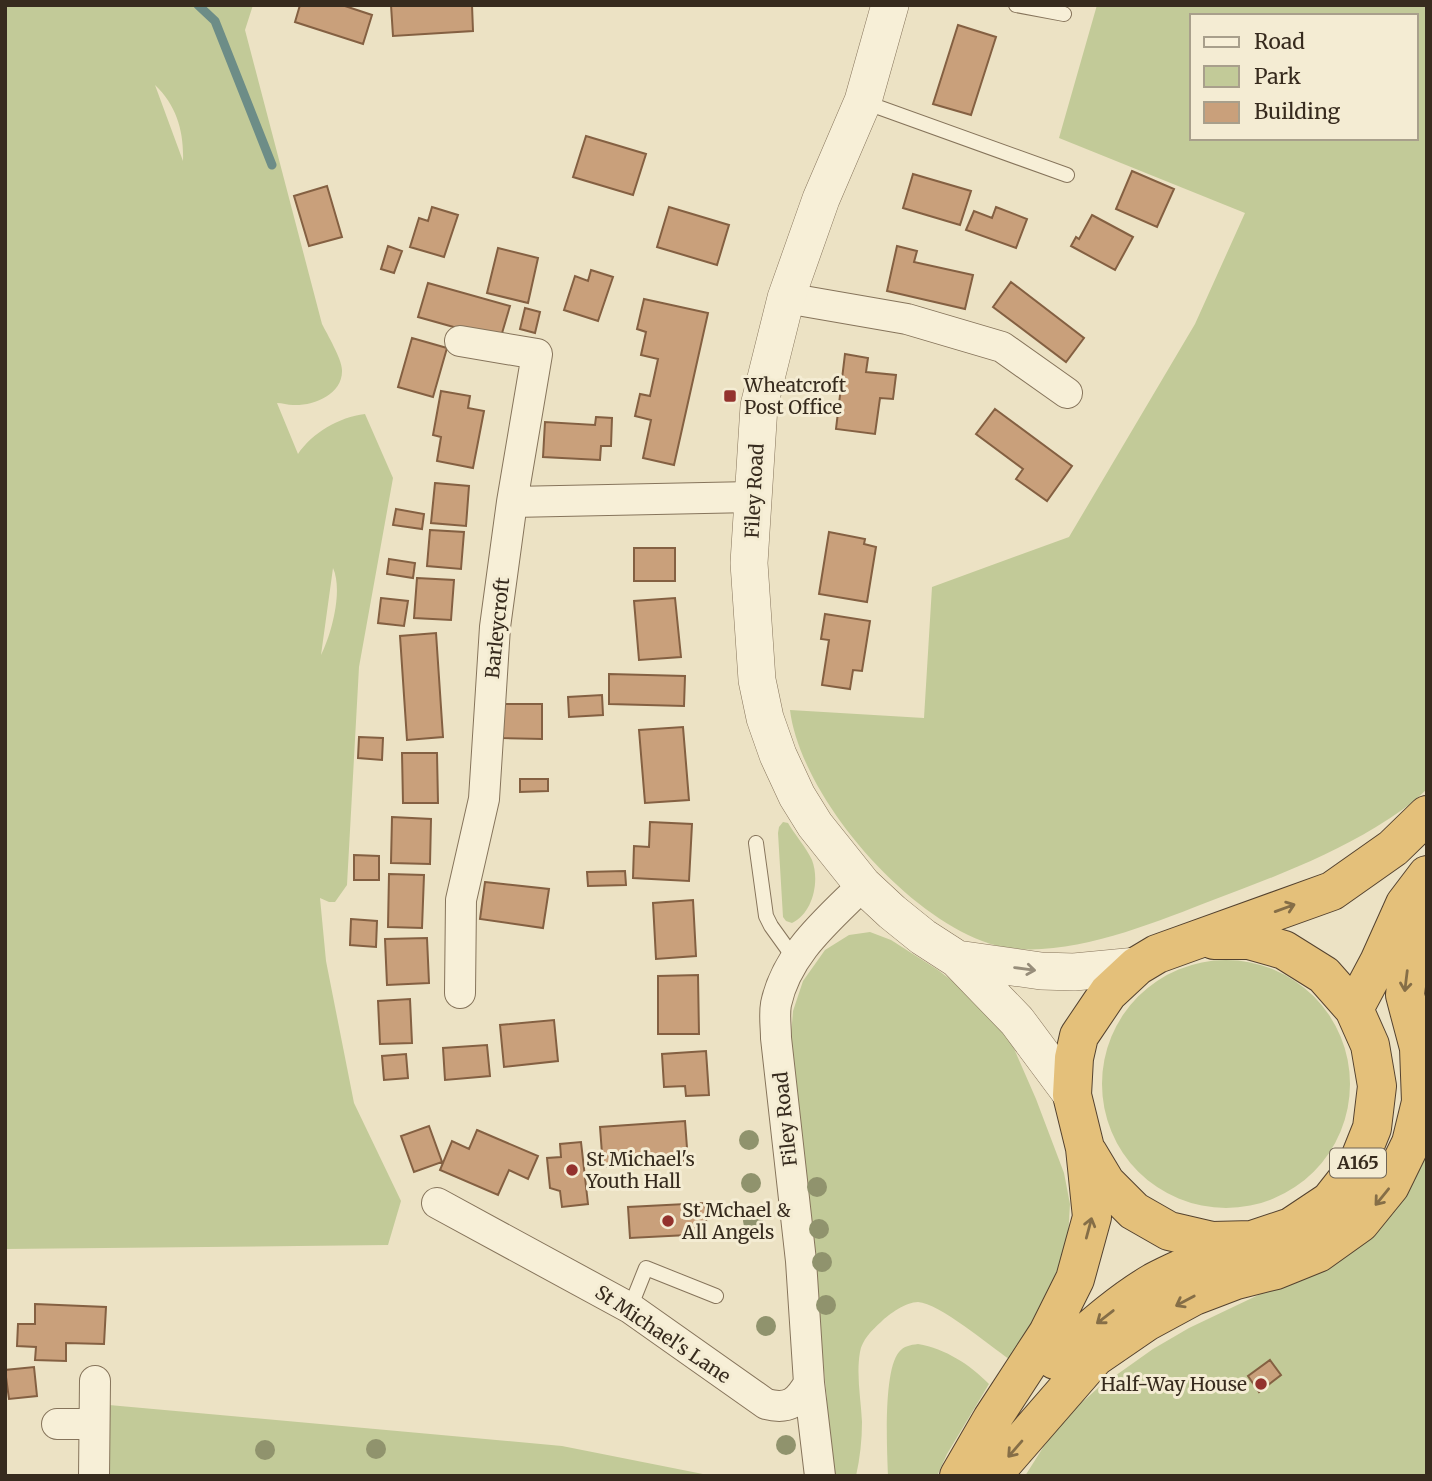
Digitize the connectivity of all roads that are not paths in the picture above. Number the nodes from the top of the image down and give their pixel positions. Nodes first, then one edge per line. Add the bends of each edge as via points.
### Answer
1 (890, 5) edge
2 (1016, 5) edge
3 (1064, 15) dead end
4 (863, 101) junction
5 (1066, 175) dead end
6 (786, 298) junction
7 (460, 341) dead end
8 (1067, 393) dead end
9 (752, 497) junction
10 (512, 502) junction
11 (1427, 816) edge
12 (756, 842) dead end
13 (1427, 875) edge
14 (863, 885) junction
15 (1427, 916) edge
16 (1198, 941) junction
17 (794, 958) junction
18 (957, 959) junction
19 (1137, 966) junction
20 (460, 993) dead end
21 (1354, 1009) junction
22 (1072, 1095) junction
23 (1085, 1148) junction
24 (437, 1203) dead end
25 (1252, 1240) junction
26 (716, 1296) dead end
27 (630, 1308) junction
28 (95, 1381) dead end
29 (809, 1383) junction
30 (992, 1419) junction
31 (57, 1423) dead end
32 (94, 1424) junction
33 (94, 1476) edge
34 (820, 1476) edge
35 (959, 1476) edge
36 (995, 1476) edge

1 - 4 street, Filey Road
2 - 3 lane
4 - 5 lane
4 - 6 street, Filey Road
6 - 8 street via 907,319 1002,347
6 - 9 street, Filey Road via 759,406
7 - 10 street, Barleycroft via 537,354
9 - 10 street
9 - 14 street, Filey Road via 749,564 757,680 765,718 797,796
10 - 20 street, Barleycroft via 495,627 484,799 461,900
16 -> 11 highway, Filey Road / A165 via 1332,891 1393,848
12 - 17 lane via 766,916
13 - 21 highway via 1405,904
14 - 17 street, Filey Road
14 - 18 street, Filey Road via 913,929
15 -> 36 highway via 1410,950 1405,995 1419,1048 1421,1102 1411,1143 1390,1186 1360,1223 1318,1253 1194,1296 1095,1357
16 - 19 highway, Filey Road / A165 via 1157,954
16 - 21 highway, Filey Road / A165 via 1249,940 1284,950 1324,975
17 - 29 street, Filey Road via 776,1006 776,1038 801,1261
18 -> 19 street, Filey Road via 1041,971
18 - 22 street, Filey Road via 1017,1020
19 - 22 highway, Filey Road / A165 via 1108,993 1079,1036
21 - 25 highway, Filey Road / A165 via 1370,1045 1377,1086 1373,1128 1356,1168 1330,1201 1291,1227
22 - 23 highway, Filey Road / A165
23 - 25 highway, Filey Road / A165 via 1106,1183 1134,1211 1169,1231 1212,1241
30 -> 23 highway, Filey Road / A165 via 1048,1333 1075,1279 1092,1217
24 - 27 street, St Michael's Lane
25 -> 30 highway, Filey Road / A165 via 1190,1264 1105,1315
26 - 27 lane via 646,1268
27 - 29 street, St Michael's Lane via 766,1404 792,1404
28 - 32 street
29 - 34 street, Filey Road
30 - 35 highway, Filey Road / A165
31 - 32 street
32 - 33 street

